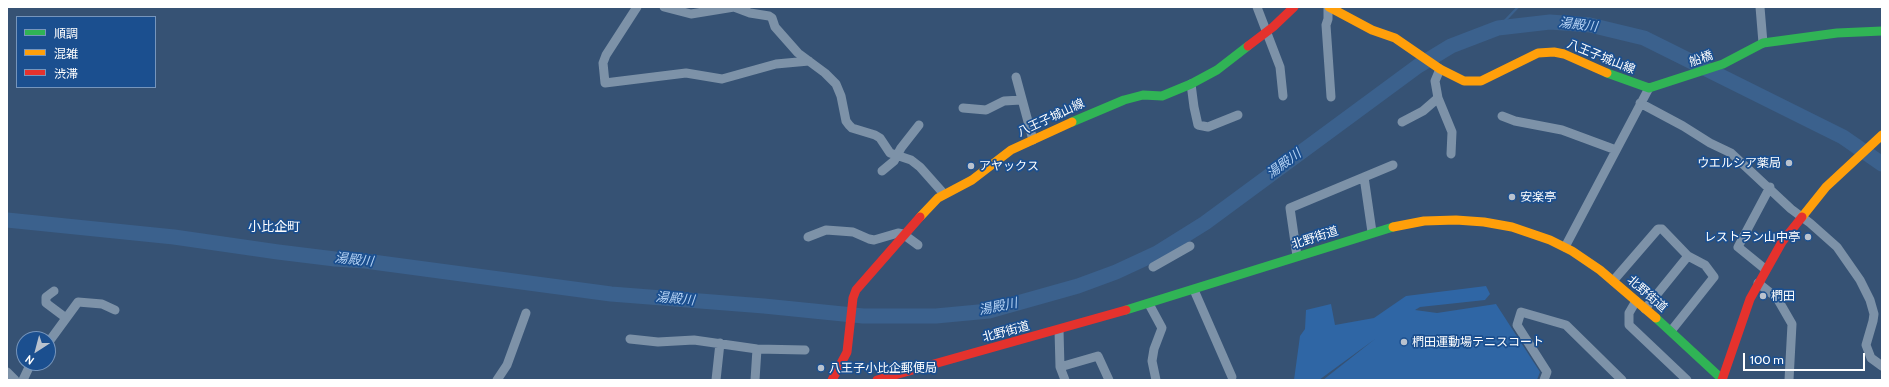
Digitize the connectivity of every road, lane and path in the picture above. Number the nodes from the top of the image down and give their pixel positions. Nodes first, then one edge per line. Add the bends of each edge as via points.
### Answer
1 (637, 7) edge
2 (664, 7) edge
3 (1257, 7) edge
4 (1294, 7) edge
5 (1328, 7) edge
6 (1760, 7) edge
7 (1882, 31) edge
8 (1266, 32) junction
9 (1763, 43) junction
10 (809, 61) junction
11 (1440, 68) junction
12 (1016, 77) dead end
13 (1191, 84) junction
14 (1648, 88) junction
15 (1283, 96) dead end
16 (1331, 97) dead end
17 (1438, 98) junction
18 (1021, 100) junction
19 (1640, 102) junction
20 (963, 108) dead end
21 (1238, 115) dead end
22 (1502, 116) dead end
23 (1402, 122) dead end
24 (919, 125) dead end
25 (1882, 135) edge
26 (1882, 139) edge
27 (1033, 140) junction
28 (1870, 146) junction
29 (1616, 150) junction
30 (1451, 154) dead end
31 (897, 155) junction
32 (1393, 165) dead end
33 (882, 172) dead end
34 (1364, 177) junction
35 (1770, 187) junction
36 (944, 194) junction
37 (1801, 216) junction
38 (1372, 232) junction
39 (903, 234) junction
40 (808, 237) dead end
41 (918, 245) dead end
42 (1190, 246) dead end
43 (1565, 247) junction
44 (1297, 256) junction
45 (1688, 256) junction
46 (1154, 267) dead end
47 (1765, 269) junction
48 (1614, 281) junction
49 (1758, 283) junction
50 (1194, 290) junction
51 (54, 291) dead end
52 (1636, 301) junction
53 (1149, 304) junction
54 (1645, 309) junction
55 (115, 310) dead end
56 (526, 313) dead end
57 (66, 318) junction
58 (1059, 330) junction
59 (1671, 331) junction
60 (56, 332) edge
61 (630, 339) dead end
62 (720, 343) junction
63 (757, 349) junction
64 (804, 350) dead end
65 (1882, 366) edge
66 (1060, 367) junction
67 (28, 371) edge
68 (7, 372) edge
69 (1232, 377) dead end
70 (15, 380) edge
71 (23, 380) edge
72 (497, 380) edge
73 (716, 380) edge
74 (755, 380) edge
75 (832, 380) edge
76 (877, 380) edge
77 (1065, 380) edge
78 (1110, 380) edge
79 (1156, 380) edge
80 (1544, 380) edge
81 (1622, 380) edge
82 (1687, 380) edge
83 (1722, 380) edge
84 (1789, 380) edge

1 - 10 street via 606,54 603,63 605,83 686,73 722,79 776,64
2 - 10 street via 691,14 734,7 769,16 781,34
3 - 8 street
4 - 8 main road, 八王子城山線
5 - 11 main road, 八王子城山線 via 1372,30 1395,38
5 - 16 street via 1326,25
6 - 9 street
7 - 9 main road via 1837,33
8 - 13 main road, 八王子城山線 via 1217,70
8 - 15 street via 1280,67
9 - 14 main road, 船橋 via 1723,64
10 - 31 street via 836,84 849,125 880,138 890,153
11 - 14 main road, 八王子城山線 via 1464,81 1476,82 1527,57 1543,52 1554,52
11 - 17 street via 1436,81
12 - 18 street
13 - 21 street via 1198,125 1208,127
13 - 27 main road, 八王子城山線 via 1162,96 1143,95 1124,100
14 - 19 street
17 - 23 street via 1423,111
17 - 30 street via 1452,132
18 - 20 street via 1004,101 986,110
18 - 27 street
19 - 29 street
19 - 35 street via 1710,143 1727,150
22 - 29 street via 1562,130
24 - 31 street
25 - 28 main road
26 - 28 main road
27 - 36 main road, 八王子城山線 via 1011,150 972,180
28 - 37 main road via 1826,187
29 - 43 street
31 - 33 street
31 - 36 street via 911,160 920,167
32 - 34 street
34 - 38 street
34 - 44 street via 1290,208
35 - 37 street
35 - 47 street via 1738,247
36 - 39 main road, 八王子城山線
37 - 47 main road
37 - 65 street via 1837,247 1863,286 1874,314 1866,345 1872,358
38 - 43 main road, 北野街道 via 1411,223 1466,220 1523,230
38 - 44 main road, 北野街道
39 - 40 street via 894,233 869,240 853,232 826,230
39 - 41 street
39 - 75 main road, 八王子城山線 via 856,290 852,301 847,352
42 - 46 street
43 - 48 main road, 北野街道
44 - 50 main road, 北野街道
45 - 48 street via 1662,229 1658,229
45 - 54 street
45 - 59 street via 1705,265 1714,277
47 - 49 main road
48 - 52 main road, 北野街道
49 - 83 main road via 1737,332
49 - 84 street via 1777,298 1792,324
50 - 53 main road, 北野街道
50 - 69 street
51 - 57 street via 46,297 46,303
52 - 54 main road, 北野街道
52 - 82 street via 1629,313 1629,325
53 - 58 main road, 北野街道
53 - 79 street via 1162,328 1152,361
54 - 59 main road, 北野街道
55 - 57 street via 102,304 78,302
56 - 72 street via 507,366
57 - 60 street
58 - 66 street
58 - 76 main road, 北野街道
59 - 83 main road, 北野街道
61 - 62 street
62 - 63 street
62 - 73 street
63 - 64 street
63 - 74 street
66 - 77 street
66 - 78 street via 1098,356
67 - 71 street
68 - 70 street
80 - 81 street via 1547,372 1517,325 1521,312 1566,325

